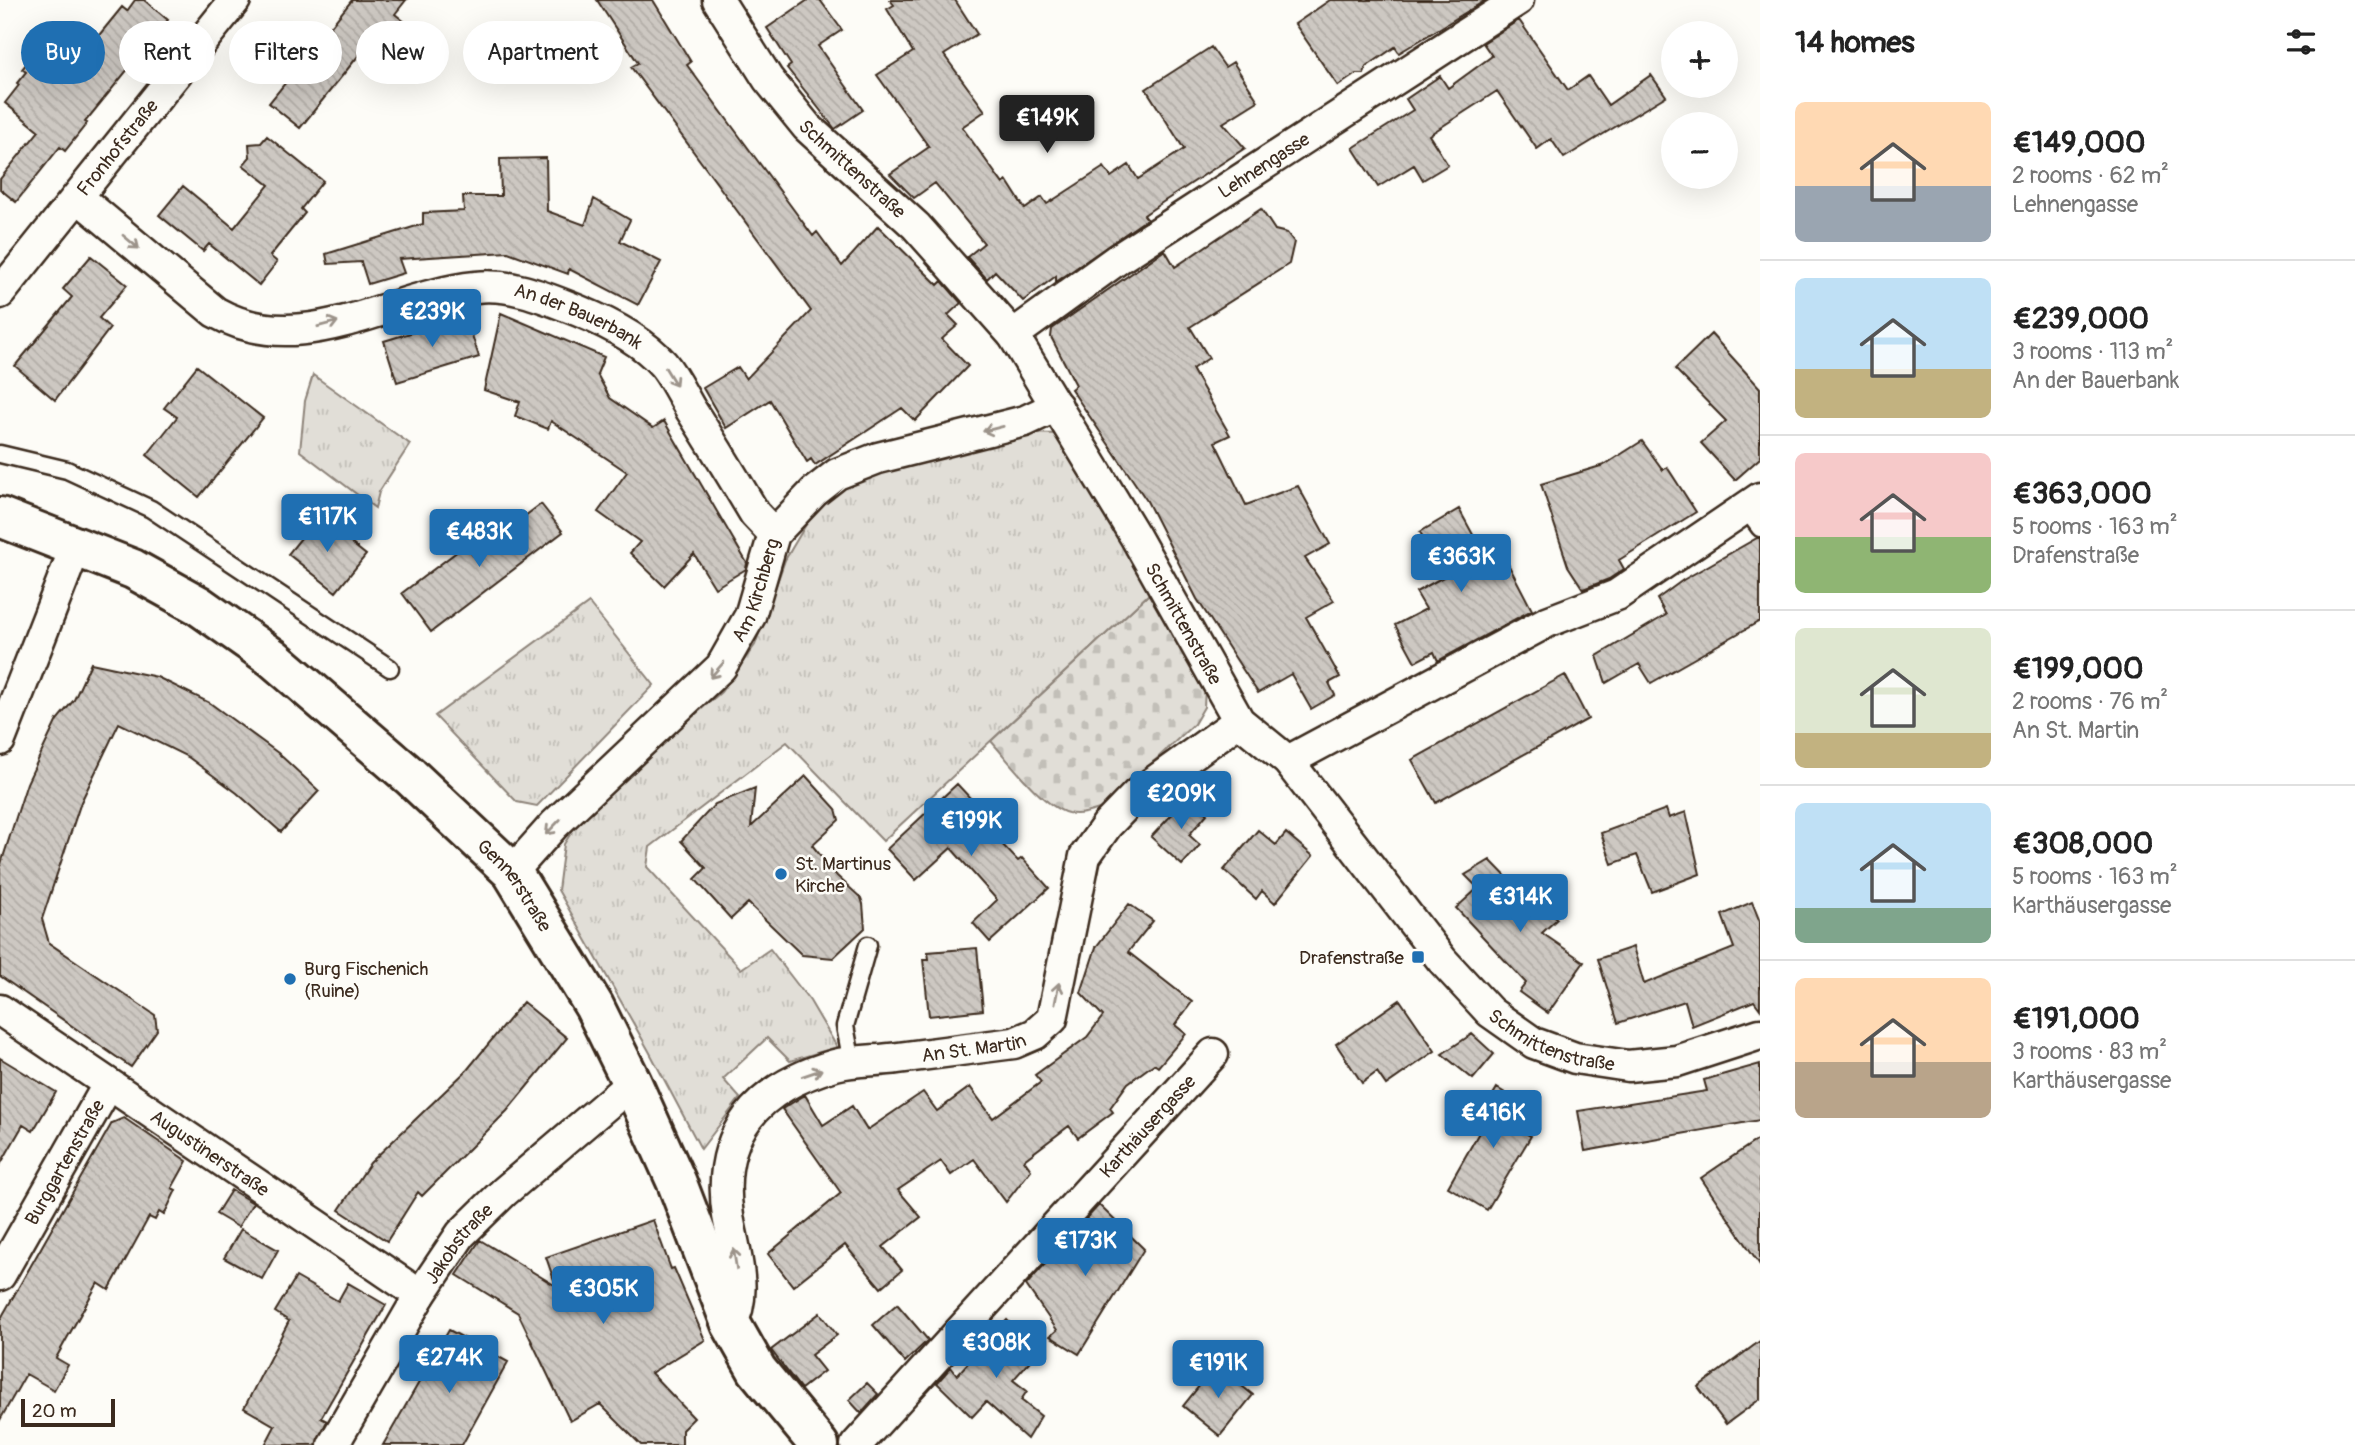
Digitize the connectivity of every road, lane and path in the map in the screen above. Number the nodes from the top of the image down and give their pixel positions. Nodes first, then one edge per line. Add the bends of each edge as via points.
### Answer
1 (235, 0) edge
2 (718, 0) edge
3 (1518, 0) edge
4 (79, 198) junction
5 (0, 293) edge
6 (1013, 335) junction
7 (1057, 406) junction
8 (0, 454) edge
9 (1755, 512) edge
10 (0, 517) edge
11 (774, 534) junction
12 (76, 546) junction
13 (390, 668) dead end
14 (1238, 721) junction
15 (0, 740) edge
16 (1288, 761) junction
17 (512, 872) junction
18 (868, 945) dead end
19 (0, 1010) edge
20 (1760, 1034) edge
21 (1213, 1054) dead end
22 (852, 1063) junction
23 (632, 1083) junction
24 (108, 1085) junction
25 (0, 1275) edge
26 (420, 1295) junction
27 (730, 1324) junction
28 (333, 1445) edge
29 (819, 1445) edge
30 (856, 1445) edge

1 - 4 street, Fronhofstraße
2 - 6 street, Schmittenstraße via 768,79 807,127 916,226
3 - 6 street, Lehnengasse via 1118,259
4 - 5 street, Fronhofstraße
4 -> 11 street, An der Bauerbank via 215,312 254,329 313,328 477,286 509,287 591,316 639,342 663,365 755,513
6 - 7 street, Schmittenstraße
7 -> 11 street, Am Kirchberg via 1025,421 878,458 837,474
7 - 14 street, Schmittenstraße
8 - 13 lane via 67,470 152,509
9 - 16 street via 1617,596 1547,622
10 - 12 street, Gennerstraße
11 -> 17 street, Am Kirchberg via 750,617 721,667 554,825
12 - 15 street
12 - 17 street, Gennerstraße via 133,569 198,605 272,657
14 - 16 street, Schmittenstraße
22 -> 14 street, An St. Martin via 1014,1043 1035,1034 1052,1019 1085,856 1138,794
16 - 20 street, Schmittenstraße via 1442,960 1490,1012 1534,1043 1575,1058 1628,1066 1677,1061
17 - 23 street, Gennerstraße via 594,1006
18 - 22 lane via 845,1026
19 - 24 street, Augustinerstraße
21 - 30 street, Karthäusergasse
27 -> 22 street, An St. Martin via 739,1310 739,1283 727,1209 728,1150 744,1118 786,1082
23 - 26 street, Jakobstraße via 461,1234
23 - 27 street, Gennerstraße via 677,1183
24 - 25 street, Burggartenstraße
24 - 26 street, Augustinerstraße
26 - 28 street, Jakobstraße
27 - 29 street, Gennerstraße via 757,1370

